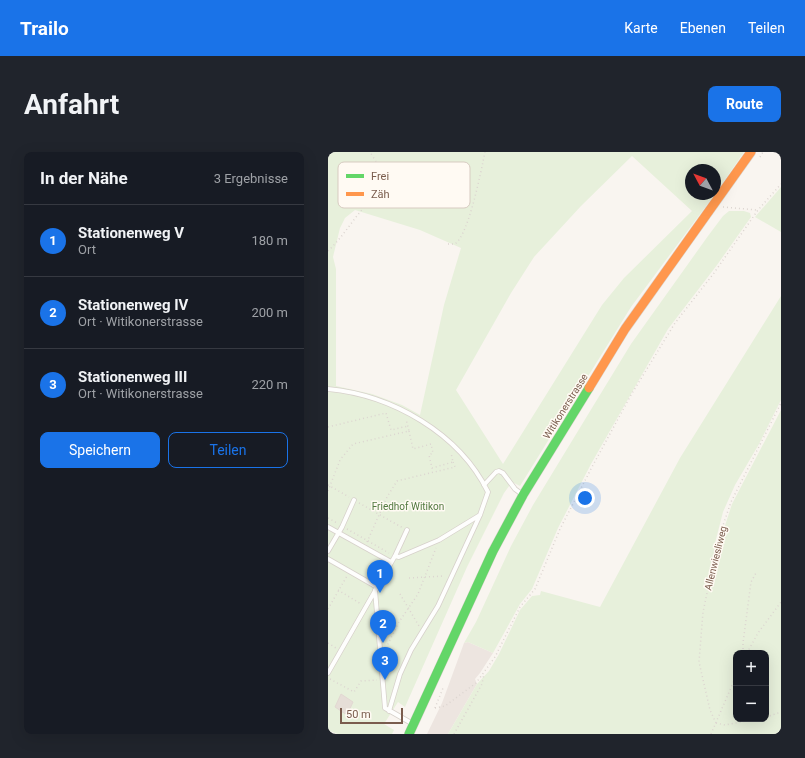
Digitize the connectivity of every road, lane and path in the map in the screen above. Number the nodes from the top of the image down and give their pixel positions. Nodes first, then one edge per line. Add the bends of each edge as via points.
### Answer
1 (370, 152) edge
2 (485, 152) edge
3 (751, 152) edge
4 (763, 152) edge
5 (759, 158) dead end
6 (376, 162) edge
7 (781, 184) edge
8 (728, 201) dead end
9 (715, 202) junction
10 (723, 207) junction
11 (364, 208) edge
12 (758, 210) junction
13 (448, 244) dead end
14 (328, 251) edge
15 (328, 389) edge
16 (781, 403) edge
17 (404, 411) junction
18 (408, 426) junction
19 (328, 427) edge
20 (409, 431) junction
21 (449, 442) junction
22 (453, 462) junction
23 (329, 485) edge
24 (484, 485) junction
25 (328, 491) edge
26 (523, 495) junction
27 (354, 500) junction
28 (380, 514) junction
29 (480, 515) junction
30 (328, 518) edge
31 (328, 526) edge
32 (342, 527) junction
33 (407, 530) joint
34 (339, 533) junction
35 (368, 540) junction
36 (439, 540) junction
37 (364, 547) junction
38 (328, 551) edge
39 (395, 556) junction
40 (328, 559) edge
41 (391, 562) junction
42 (349, 571) junction
43 (756, 573) dead end
44 (452, 576) junction
45 (425, 577) junction
46 (409, 578) dead end
47 (376, 588) junction
48 (338, 590) junction
49 (400, 594) dead end
50 (781, 602) edge
51 (366, 607) junction
52 (409, 608) junction
53 (328, 609) edge
54 (422, 631) junction
55 (328, 643) edge
56 (341, 650) junction
57 (743, 650) edge
58 (749, 650) edge
59 (381, 658) junction
60 (328, 673) edge
61 (484, 674) junction
62 (328, 678) edge
63 (382, 680) junction
64 (445, 682) dead end
65 (733, 683) edge
66 (390, 711) junction
67 (781, 712) edge
68 (769, 716) edge
69 (742, 722) edge
70 (716, 723) junction
71 (414, 725) junction
72 (409, 734) edge
73 (454, 734) edge
74 (711, 734) edge

1 - 6 path
2 - 13 path via 474,199 460,238 455,244
3 - 9 main road, Witikonerstrasse
4 - 5 path
7 - 12 path
8 - 10 path
9 - 10 path
9 - 26 main road, Witikonerstrasse via 625,329
10 - 12 path
11 - 14 path
12 - 61 path via 675,323 631,395 560,529 535,589 520,608
15 - 17 lane via 361,395
16 - 70 path, Allenwiesliweg via 731,502 719,537 703,612 699,662 710,710
17 - 18 path
17 - 21 lane
18 - 19 path via 391,430 386,413
18 - 20 path
20 - 22 path via 413,449 431,444 433,454 429,454 432,468
20 - 23 path via 353,444 340,460
21 - 22 path
21 - 24 lane
22 - 28 path via 454,467 397,481
23 - 25 path
23 - 27 path
24 - 26 lane via 499,471
24 - 29 lane via 488,492
26 - 71 main road, Witikonerstrasse via 493,551
27 - 28 path
27 - 32 lane
28 - 33 path
28 - 35 path
29 - 36 lane
29 - 44 lane
30 - 32 path
31 - 34 lane
32 - 34 lane
32 - 35 path
33 - 39 lane
34 - 37 lane
34 - 38 lane
35 - 37 path
35 - 39 path
36 - 39 lane via 399,557
36 - 45 path
37 - 41 lane
39 - 41 lane
40 - 42 lane
41 - 47 lane
42 - 47 lane
42 - 48 path
43 - 57 path via 751,582
44 - 45 path
44 - 54 lane via 438,606
45 - 46 path
45 - 52 path
47 - 51 lane
47 - 59 lane
48 - 51 path
48 - 53 path
49 - 52 path
50 - 58 path
51 - 56 lane
52 - 54 path
52 - 59 path
54 - 66 lane via 400,674
55 - 56 path
56 - 60 lane
59 - 63 lane
61 - 64 path via 445,706 435,708
61 - 73 path via 482,684
62 - 63 path via 354,692 361,681
63 - 66 lane via 385,708
65 - 70 path
66 - 71 lane
67 - 68 path
69 - 70 path via 726,725
70 - 74 path
71 - 72 main road, Witikonerstrasse

